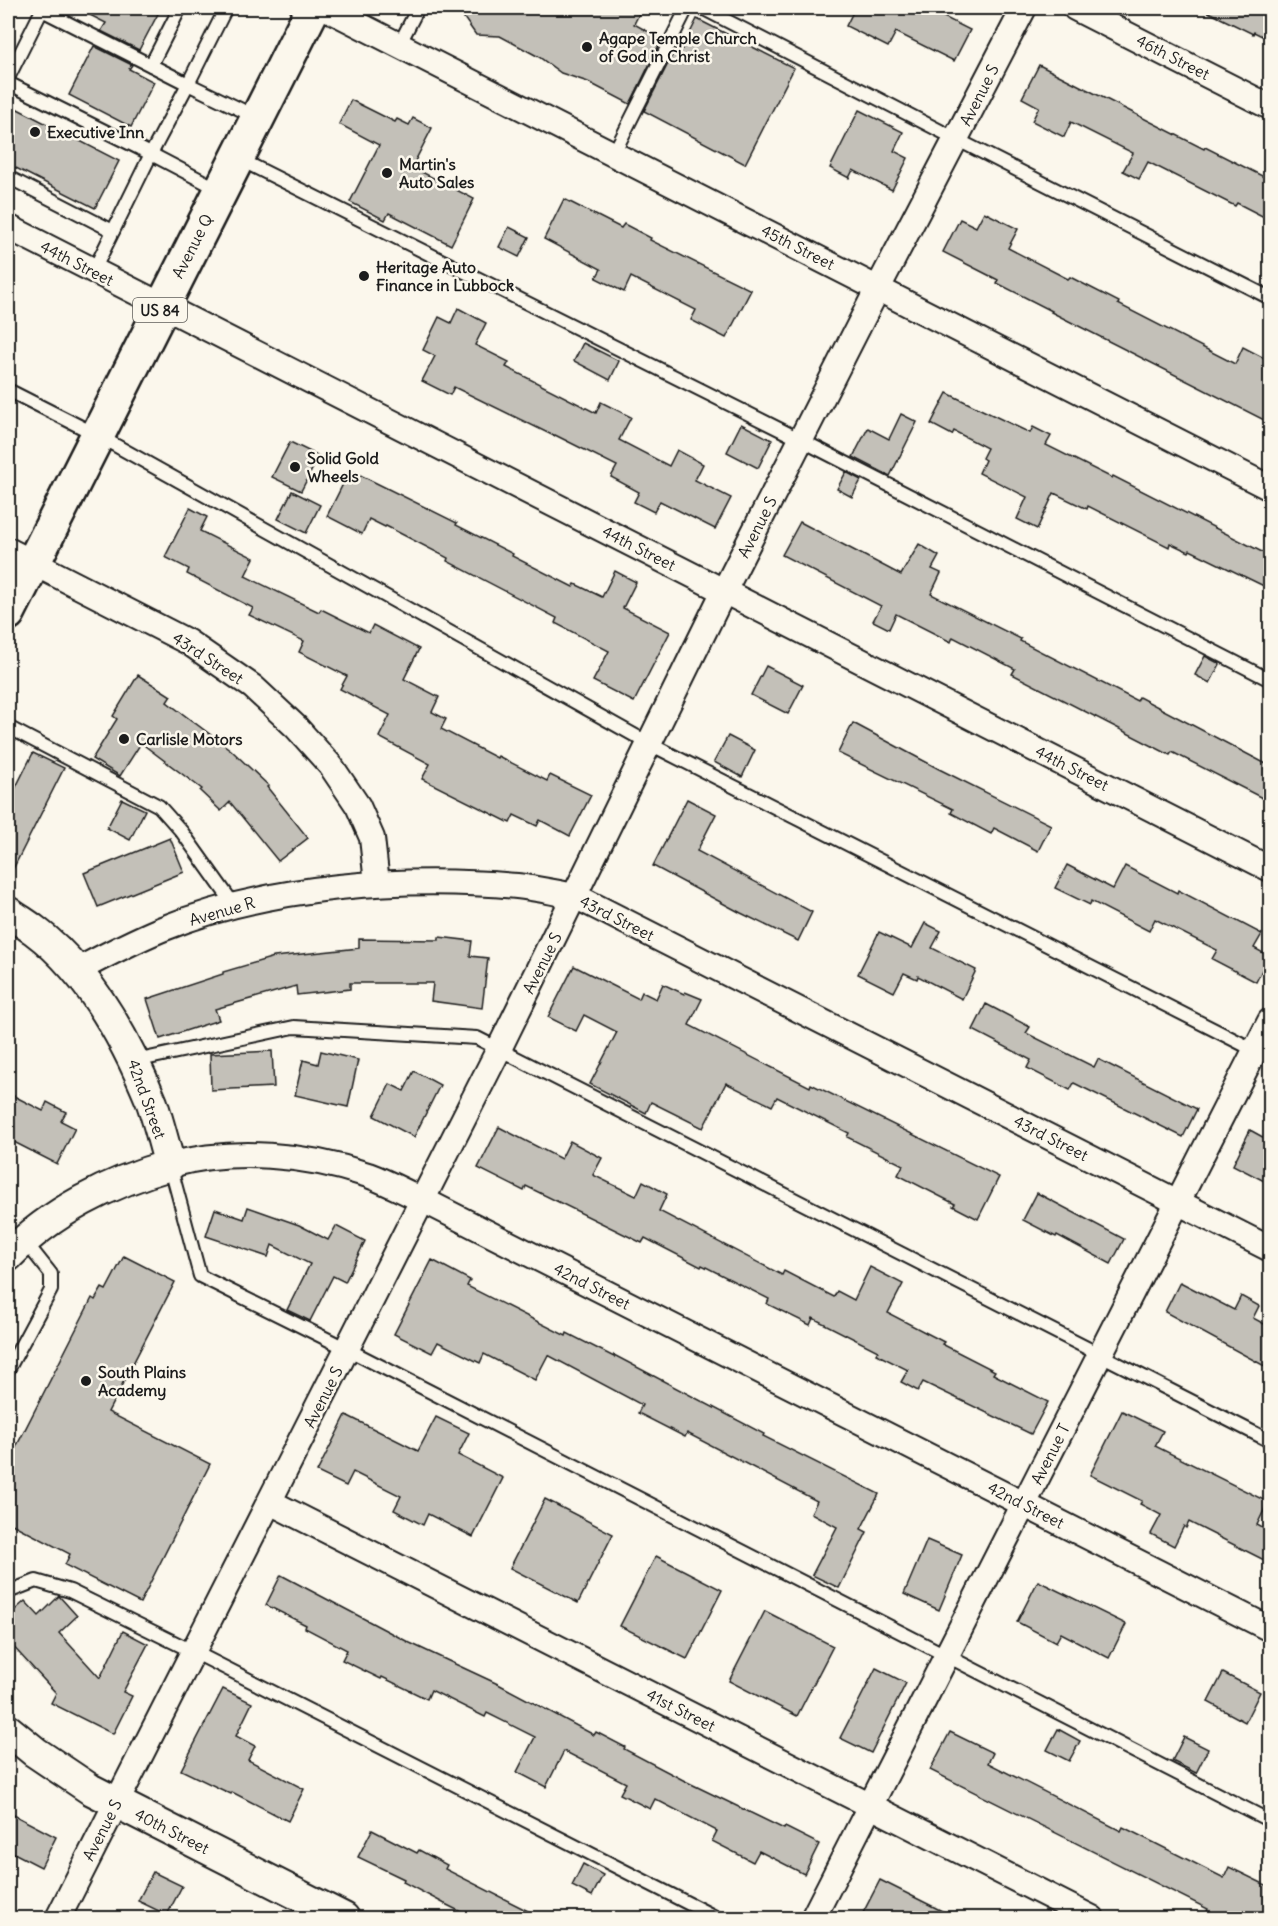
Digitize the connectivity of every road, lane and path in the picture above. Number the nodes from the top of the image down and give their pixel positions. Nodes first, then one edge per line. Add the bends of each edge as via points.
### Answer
1 (180, 8) edge
2 (226, 8) edge
3 (313, 8) edge
4 (326, 8) edge
5 (418, 8) edge
6 (687, 8) edge
7 (702, 8) edge
8 (1024, 8) edge
9 (1075, 8) edge
10 (399, 45) junction
11 (151, 65) junction
12 (8, 81) edge
13 (188, 84) junction
14 (1270, 107) edge
15 (257, 118) junction
16 (956, 139) junction
17 (614, 153) junction
18 (151, 154) junction
19 (237, 158) junction
20 (8, 177) edge
21 (220, 190) junction
22 (8, 227) edge
23 (113, 231) junction
24 (93, 272) junction
25 (878, 288) junction
26 (1270, 298) edge
27 (162, 307) junction
28 (8, 390) edge
29 (97, 435) junction
30 (801, 440) junction
31 (1270, 488) edge
32 (20, 556) edge
33 (724, 591) junction
34 (8, 613) edge
35 (1270, 680) edge
36 (8, 727) edge
37 (650, 744) junction
38 (1270, 869) edge
39 (377, 884) junction
40 (575, 897) junction
41 (234, 905) junction
42 (8, 912) edge
43 (76, 971) junction
44 (1270, 1021) edge
45 (499, 1049) junction
46 (1263, 1054) edge
47 (134, 1061) junction
48 (170, 1165) junction
49 (423, 1200) junction
50 (1178, 1202) junction
51 (16, 1248) edge
52 (1270, 1249) edge
53 (347, 1349) junction
54 (1101, 1354) junction
55 (8, 1371) edge
56 (1270, 1441) edge
57 (270, 1502) junction
58 (1024, 1504) junction
59 (8, 1592) edge
60 (1270, 1629) edge
61 (194, 1652) junction
62 (947, 1656) junction
63 (8, 1730) edge
64 (116, 1803) junction
65 (870, 1806) junction
66 (1270, 1821) edge
67 (58, 1918) edge
68 (344, 1918) edge
69 (717, 1918) edge
70 (813, 1918) edge
71 (1092, 1918) edge

1 - 11 lane
2 - 13 lane
3 - 15 highway, Avenue Q / US 84
4 - 10 street, 45th Street
5 - 10 lane
6 - 17 lane
7 - 16 lane
8 - 16 street, Avenue S
9 - 14 street, 46th Street
10 - 17 street, 45th Street
11 - 12 lane via 42,10
11 - 13 lane
12 - 18 lane
13 - 15 lane
13 - 18 lane
15 - 19 highway, Avenue Q / US 84
16 - 25 street, Avenue S
16 - 26 lane
17 - 25 street, 45th Street
18 - 21 lane
18 - 23 lane
19 - 21 highway, Avenue Q / US 84
19 - 30 lane
20 - 23 lane
21 - 27 highway, Avenue Q / US 84
22 - 24 street, 44th Street
23 - 24 lane
24 - 27 street, 44th Street
25 - 30 street, Avenue S
25 - 31 street, 45th Street
27 - 29 highway, Avenue Q / US 84
27 - 33 street, 44th Street
28 - 29 lane
29 - 32 highway, Avenue Q / US 84
29 - 37 lane
30 - 33 street, Avenue S
30 - 35 lane
32 - 34 highway, Avenue Q / US 84
32 - 39 street, 43rd Street via 188,642 253,687 331,766 358,806 372,838
33 - 37 street, Avenue S
33 - 38 street, 44th Street
36 - 41 lane via 159,806
37 - 40 street, Avenue S
37 - 46 lane
39 - 40 street, 43rd Street via 519,886
39 - 41 street, Avenue R via 314,890
40 - 45 street, Avenue S
40 - 50 street, 43rd Street
41 - 43 street, Avenue R via 164,928
42 - 43 street, 42nd Street via 36,931
43 - 47 street, 42nd Street
44 - 46 street, Avenue T
45 - 47 lane via 477,1038 294,1027
45 - 49 street, Avenue S
45 - 54 lane
46 - 50 street, Avenue T
47 - 48 street, 42nd Street via 153,1105
48 - 49 street, 42nd Street via 254,1154 315,1161 368,1176
48 - 51 street via 141,1173 65,1209
48 - 53 lane via 200,1276
49 - 53 street, Avenue S
49 - 58 street, 42nd Street
50 - 52 street, 43rd Street
50 - 54 street, Avenue T
51 - 55 lane via 51,1274 51,1290
53 - 57 street, Avenue S
53 - 62 lane
54 - 56 lane
54 - 58 street, Avenue T
57 - 61 street, Avenue S
57 - 65 street, 41st Street
58 - 60 street, 42nd Street
58 - 62 street, Avenue T
59 - 61 lane via 36,1581 70,1591
61 - 64 street, Avenue S
61 - 69 lane
62 - 65 street, Avenue T
62 - 66 lane
63 - 64 street, 40th Street via 35,1752
64 - 67 street, Avenue S
64 - 68 street, 40th Street
65 - 70 street, Avenue T
65 - 71 street, 41st Street

